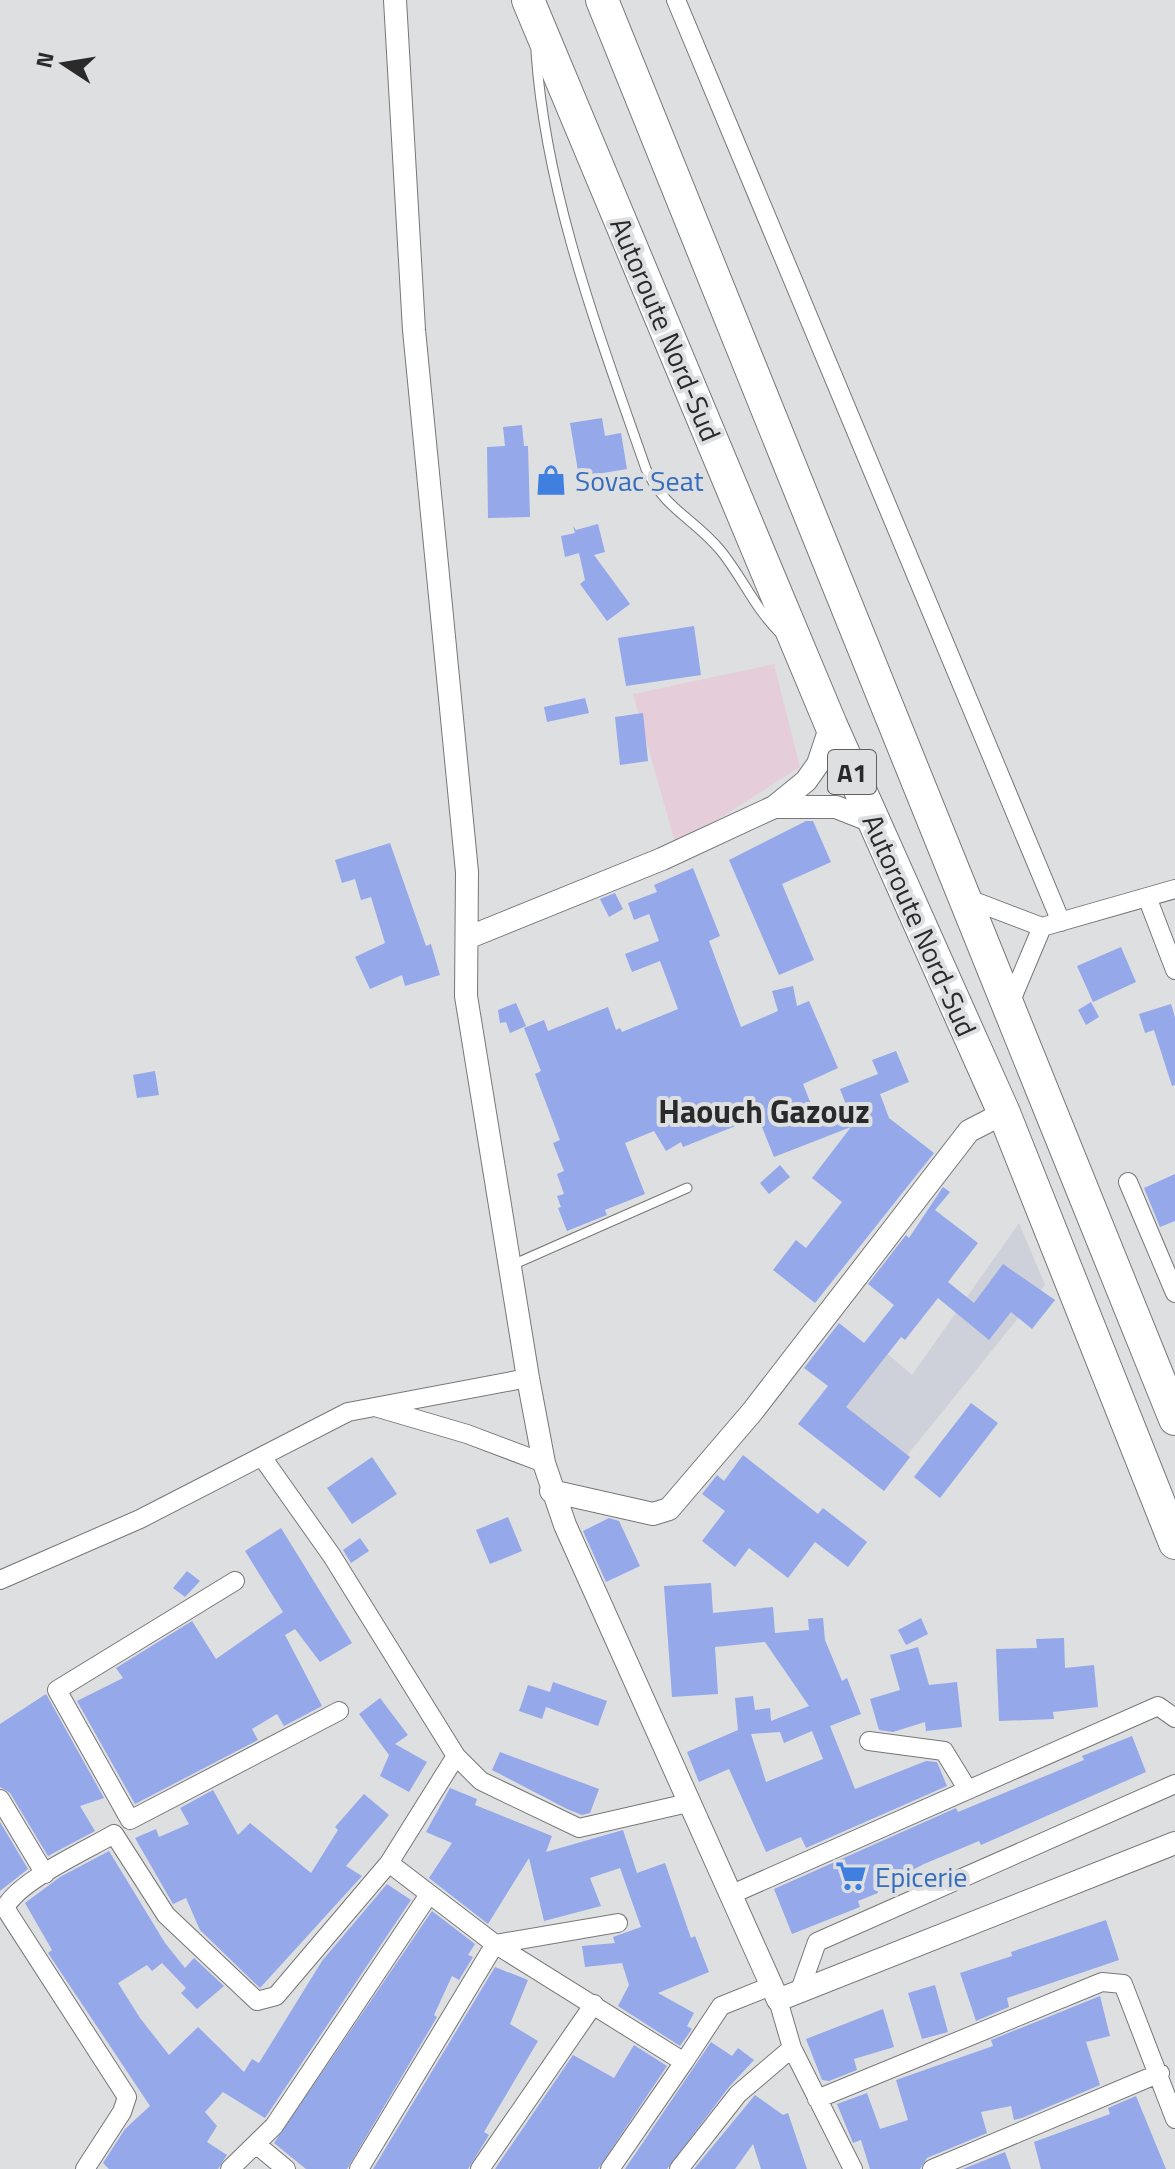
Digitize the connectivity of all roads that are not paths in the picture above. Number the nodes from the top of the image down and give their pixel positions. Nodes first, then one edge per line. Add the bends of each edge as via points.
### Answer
1 (395, 0) edge
2 (602, 0) edge
3 (676, 0) edge
4 (531, 6) edge
5 (802, 657) junction
6 (831, 725) junction
7 (774, 807) junction
8 (874, 822) junction
9 (1175, 889) edge
10 (1147, 897) junction
11 (966, 898) junction
12 (1061, 922) junction
13 (1042, 927) junction
14 (467, 938) junction
15 (1175, 970) edge
16 (1010, 1003) junction
17 (1004, 1113) junction
18 (1128, 1182) dead end
19 (687, 1188) dead end
20 (1168, 1257) edge
21 (510, 1266) junction
22 (1175, 1293) edge
23 (528, 1378) junction
24 (373, 1406) junction
25 (1175, 1419) edge
26 (262, 1457) junction
27 (544, 1463) junction
28 (551, 1491) junction
29 (1175, 1543) edge
30 (0, 1580) edge
31 (235, 1581) dead end
32 (339, 1711) dead end
33 (1175, 1718) edge
34 (869, 1741) dead end
35 (456, 1756) junction
36 (1175, 1784) edge
37 (968, 1790) junction
38 (0, 1799) edge
39 (688, 1803) junction
40 (130, 1820) junction
41 (114, 1834) junction
42 (1175, 1843) edge
43 (389, 1863) junction
44 (45, 1874) junction
45 (730, 1895) junction
46 (428, 1896) junction
47 (618, 1923) dead end
48 (495, 1944) junction
49 (800, 1990) junction
50 (774, 1993) junction
51 (594, 2004) junction
52 (792, 2048) junction
53 (684, 2062) junction
54 (1160, 2073) junction
55 (817, 2099) junction
56 (1175, 2119) edge
57 (257, 2145) junction
58 (85, 2169) edge
59 (230, 2169) edge
60 (286, 2169) edge
61 (359, 2169) edge
62 (480, 2169) edge
63 (610, 2169) edge
64 (679, 2169) edge
65 (853, 2169) edge
66 (932, 2169) edge

1 - 14 street via 414,330 467,872
2 - 11 highway, Autoroute Nord-Sud / A1
3 - 12 street
4 - 5 highway, Autoroute Nord-Sud / A1
4 - 5 lane via 550,153 580,274 646,469 661,497 719,548 764,616
5 - 6 highway, Autoroute Nord-Sud / A1
6 - 7 street via 818,764
6 - 8 highway, Autoroute Nord-Sud / A1
7 - 8 street via 836,807
7 - 14 street
8 - 17 highway, Autoroute Nord-Sud / A1
9 - 10 street
10 - 12 street
10 - 15 street
11 - 13 street
11 - 16 highway, Autoroute Nord-Sud / A1
12 - 13 street
13 - 16 street
14 - 21 street via 467,1005
16 - 25 highway, Autoroute Nord-Sud / A1
17 - 28 street via 969,1131 752,1412 669,1509 653,1514
17 - 29 highway, Autoroute Nord-Sud / A1
18 - 20 street
19 - 21 lane
20 - 22 street
21 - 23 street
23 - 24 street
23 - 27 street
24 - 26 street via 337,1416
24 - 27 street
26 - 30 street via 140,1519
26 - 35 street via 332,1556
27 - 28 street
28 - 39 street
31 - 40 street via 57,1690
32 - 40 street
33 - 37 street via 1158,1706
34 - 37 street via 944,1751
35 - 39 street via 481,1781 579,1828
35 - 43 street
36 - 49 street via 817,1942
37 - 45 street
38 - 44 street
39 - 45 street
40 - 41 street
41 - 43 street via 166,1915 257,2001 276,1996
41 - 44 street
42 - 49 street
43 - 46 street
44 - 58 street via 5,1908 127,2097
45 - 50 street
46 - 48 street
46 - 57 street
47 - 48 street
48 - 51 street
48 - 61 street
49 - 50 street
50 - 52 street
50 - 53 street via 721,2006
51 - 53 street
51 - 62 street
52 - 55 street
52 - 64 street via 738,2094
53 - 63 street
54 - 55 street via 1123,1984 1115,1981
54 - 56 street
54 - 66 street
55 - 65 street
57 - 59 street
57 - 60 street

